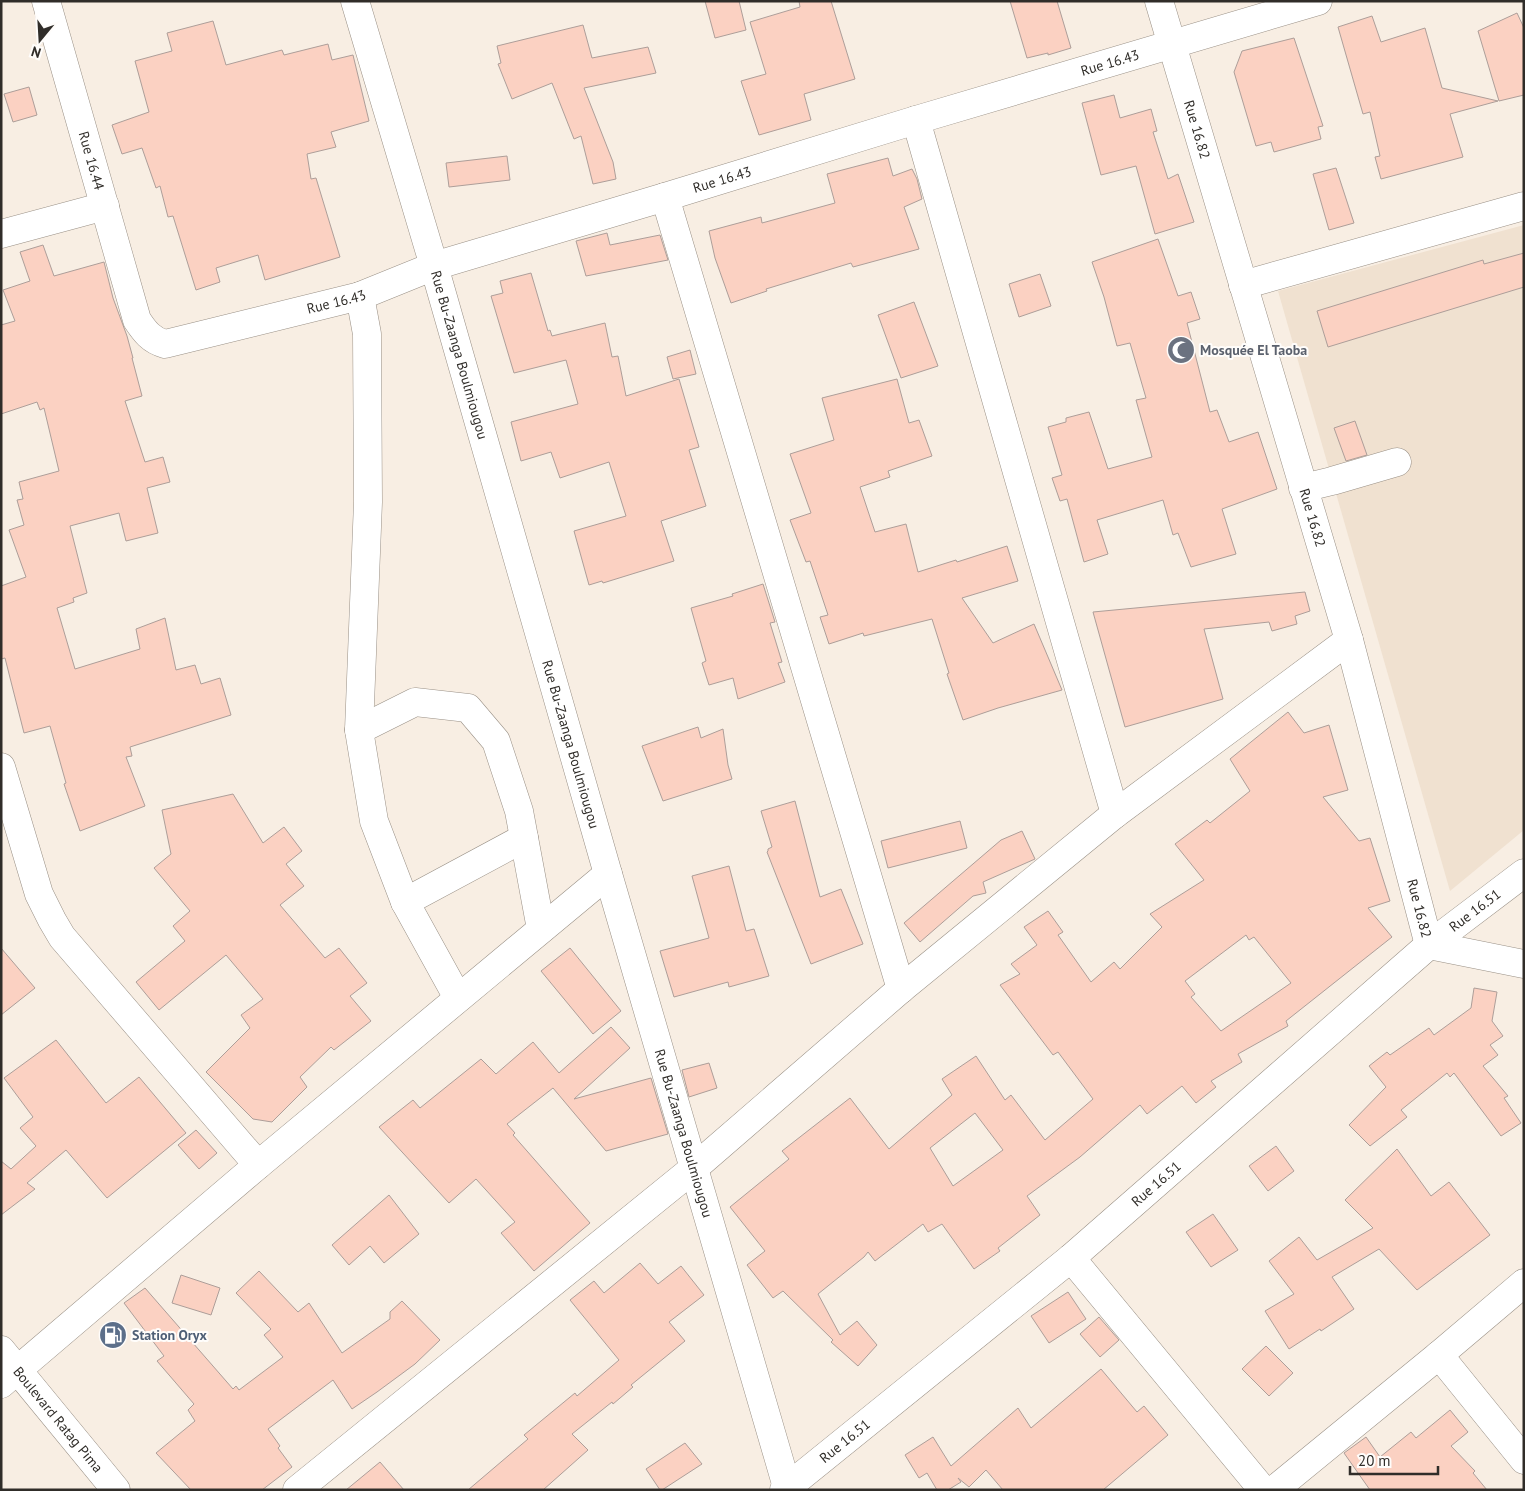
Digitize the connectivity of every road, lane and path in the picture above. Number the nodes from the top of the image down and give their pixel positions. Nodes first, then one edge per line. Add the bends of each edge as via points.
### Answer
1 (46, 1) edge
2 (355, 1) edge
3 (1159, 1) edge
4 (1318, 1) edge
5 (1172, 44) junction
6 (916, 120) junction
7 (665, 197) junction
8 (105, 206) junction
9 (1524, 206) edge
10 (1, 234) edge
11 (434, 266) junction
12 (1243, 285) junction
13 (360, 296) junction
14 (137, 320) joint
15 (1397, 462) dead end
16 (1303, 488) junction
17 (1349, 640) junction
18 (358, 730) junction
19 (1, 768) edge
20 (1115, 814) junction
21 (524, 838) junction
22 (1524, 873) edge
23 (608, 874) junction
24 (405, 902) junction
25 (541, 929) junction
26 (1429, 945) junction
27 (1524, 964) edge
28 (901, 989) junction
29 (458, 998) junction
30 (258, 1165) junction
31 (694, 1169) junction
32 (1071, 1258) junction
33 (1524, 1283) edge
34 (1, 1350) edge
35 (1439, 1355) junction
36 (10, 1377) edge
37 (1524, 1460) edge
38 (786, 1488) edge
39 (116, 1490) edge
40 (297, 1490) edge
41 (1263, 1490) edge
42 (1274, 1490) edge

1 - 8 street, Rue 16.44
2 - 11 street, Rue Bu-Zaanga Boulmiougou
3 - 5 street, Rue 16.82
4 - 5 street, Rue 16.43
5 - 6 street, Rue 16.43
5 - 12 street, Rue 16.82
6 - 7 street, Rue 16.43
6 - 20 street
7 - 11 street, Rue 16.43
7 - 28 street
8 - 10 street
8 - 14 street, Rue 16.44
9 - 12 street
11 - 13 street, Rue 16.43
11 - 23 street, Rue Bu-Zaanga Boulmiougou
12 - 16 street, Rue 16.82
13 - 14 street, Rue 16.43 via 165,344 155,341
13 - 18 street via 367,334 368,502
15 - 16 street
16 - 17 street, Rue 16.82
17 - 20 street
17 - 26 street, Rue 16.82
18 - 21 street via 416,702 468,708 496,741 519,811
18 - 24 street via 374,821
19 - 30 street via 39,894 62,937
20 - 28 street
21 - 24 street
21 - 25 street
22 - 26 street, Rue 16.51
23 - 25 street
23 - 31 street, Rue Bu-Zaanga Boulmiougou
24 - 29 street
25 - 29 street
26 - 27 street, Rue 16.82
26 - 32 street, Rue 16.51
28 - 31 street
29 - 30 street
30 - 36 street
31 - 38 street, Rue Bu-Zaanga Boulmiougou
31 - 40 street
32 - 38 street, Rue 16.51
32 - 41 street
33 - 35 street
34 - 36 street, Boulevard Ratag Pima
35 - 37 street
35 - 42 street
36 - 39 street, Boulevard Ratag Pima

